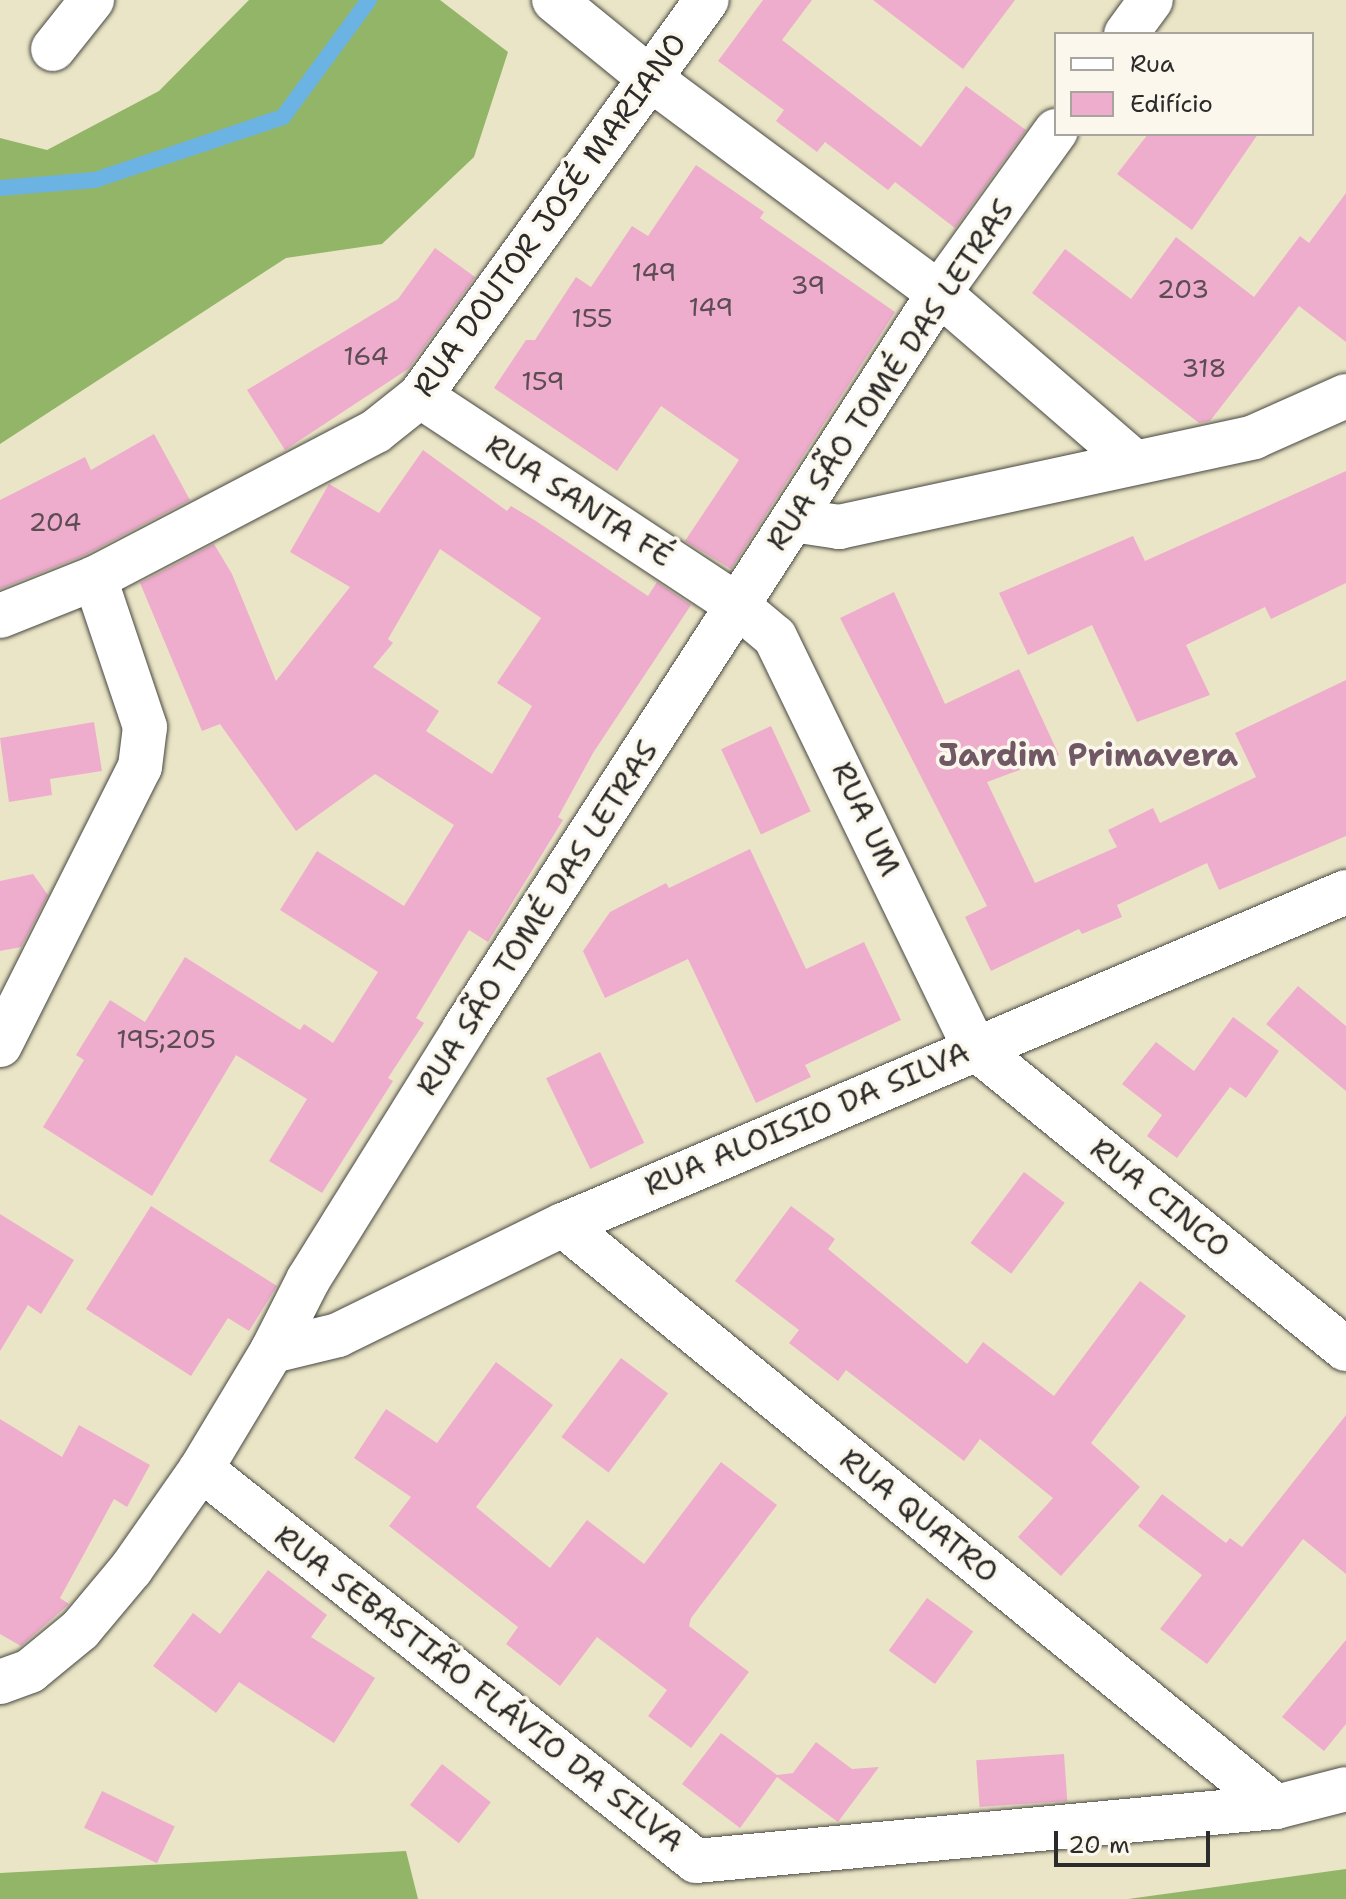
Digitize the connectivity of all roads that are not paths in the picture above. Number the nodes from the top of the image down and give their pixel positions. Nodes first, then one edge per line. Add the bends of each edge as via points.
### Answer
1 (92, 0) edge
2 (554, 0) edge
3 (707, 0) edge
4 (1151, 0) edge
5 (1127, 32) edge
6 (53, 49) dead end
7 (652, 80) junction
8 (1054, 134) edge
9 (939, 293) junction
10 (420, 396) junction
11 (1346, 396) edge
12 (1133, 461) junction
13 (793, 520) junction
14 (95, 578) junction
15 (738, 606) junction
16 (0, 616) edge
17 (1346, 892) edge
18 (0, 1045) edge
19 (974, 1047) junction
20 (563, 1225) junction
21 (1346, 1349) edge
22 (272, 1351) junction
23 (201, 1469) junction
24 (0, 1682) edge
25 (1346, 1789) edge
26 (1276, 1807) junction

1 - 6 street
2 - 7 street
3 - 7 street, RUA DOUTOR JOSÉ MARIANO
4 - 5 street
7 - 9 street
7 - 10 street, RUA DOUTOR JOSÉ MARIANO
8 - 9 street, RUA SÃO TOMÉ DAS LETRAS
9 - 12 street
9 - 13 street, RUA SÃO TOMÉ DAS LETRAS
10 - 14 street, RUA DOUTOR JOSÉ MARIANO via 376,431
10 - 15 street, RUA SANTA FÉ
11 - 12 street via 1254,437
12 - 13 street via 839,527
13 - 15 street, RUA SÃO TOMÉ DAS LETRAS
14 - 16 street, RUA DOUTOR JOSÉ MARIANO
14 - 18 street via 145,727 140,767
15 - 19 street, RUA UM via 775,637 797,675
15 - 22 street, RUA SÃO TOMÉ DAS LETRAS via 456,1043 308,1280
17 - 19 street, RUA ALOISIO DA SILVA
19 - 20 street, RUA ALOISIO DA SILVA
19 - 21 street, RUA CINCO
20 - 22 street, RUA ALOISIO DA SILVA via 338,1335
20 - 26 street, RUA QUATRO
22 - 23 street, RUA SÃO TOMÉ DAS LETRAS
23 - 24 street, RUA SÃO TOMÉ DAS LETRAS via 131,1569 80,1630 30,1671
23 - 26 street, RUA SEBASTIÃO FLÁVIO DA SILVA via 696,1861
25 - 26 street, RUA SEBASTIÃO FLÁVIO DA SILVA

